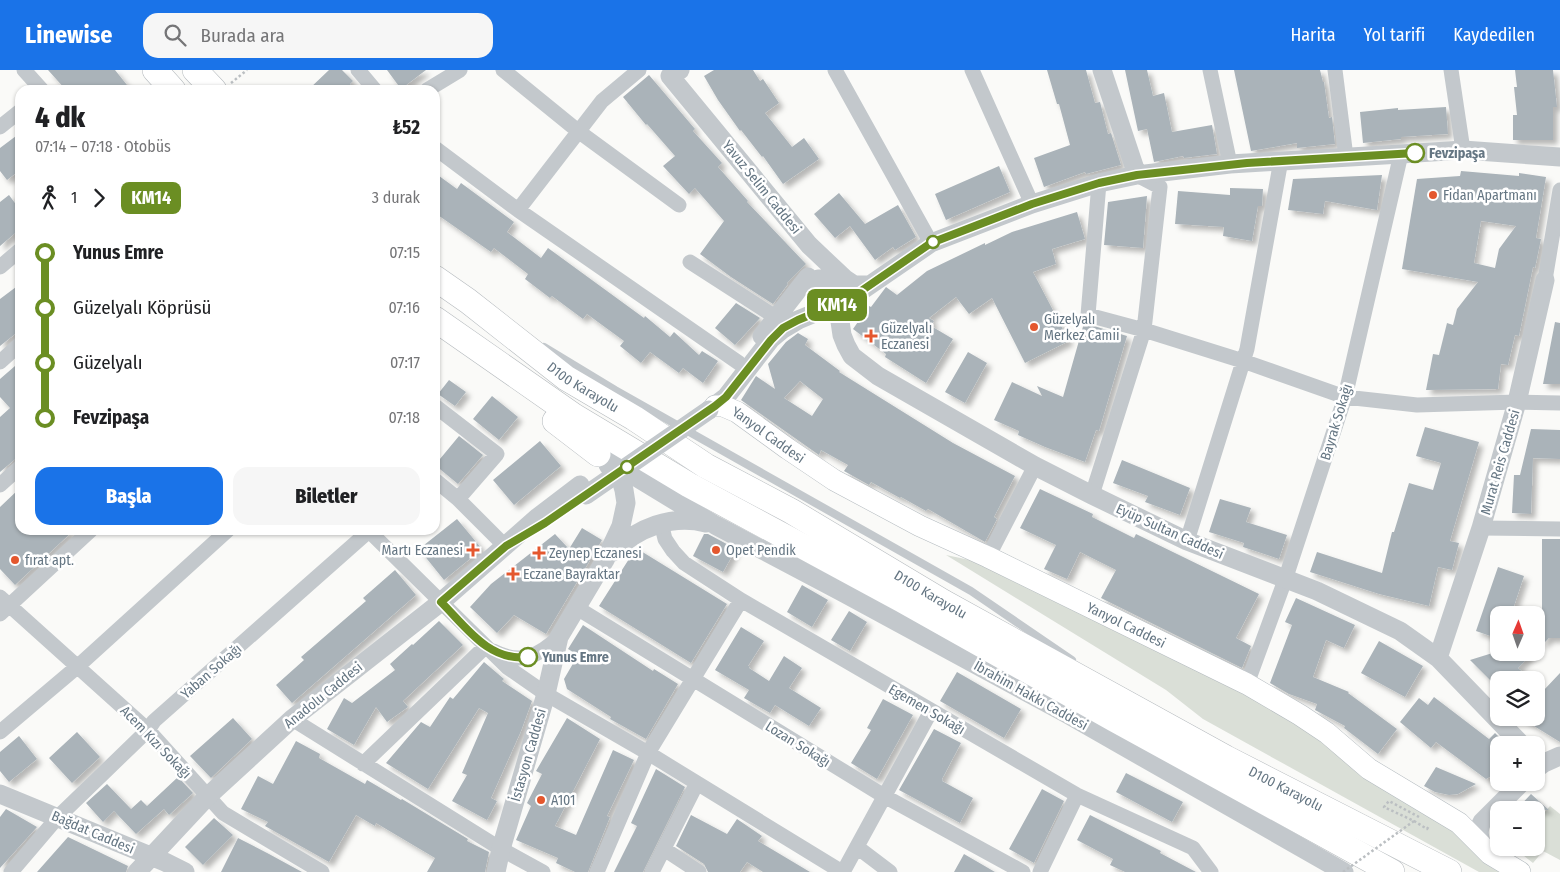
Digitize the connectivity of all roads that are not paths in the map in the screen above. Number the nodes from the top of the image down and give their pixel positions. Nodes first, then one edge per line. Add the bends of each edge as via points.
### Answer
1 (24, 70) edge
2 (154, 70) edge
3 (195, 70) edge
4 (358, 70) edge
5 (460, 70) edge
6 (503, 70) edge
7 (639, 70) edge
8 (835, 70) edge
9 (972, 70) edge
10 (1102, 70) edge
11 (1210, 70) edge
12 (1336, 70) edge
13 (1451, 70) edge
14 (672, 72) edge
15 (38, 85) edge
16 (168, 85) edge
17 (217, 85) edge
18 (371, 85) edge
19 (436, 85) edge
20 (15, 114) edge
21 (0, 127) edge
22 (578, 131) junction
23 (1463, 150) junction
24 (440, 152) edge
25 (1401, 154) junction
26 (1346, 157) junction
27 (1560, 158) edge
28 (1281, 160) junction
29 (1230, 164) junction
30 (1137, 175) junction
31 (1099, 183) junction
32 (1560, 190) edge
33 (1032, 204) junction
34 (679, 205) dead end
35 (518, 210) junction
36 (931, 243) junction
37 (809, 245) junction
38 (15, 254) edge
39 (690, 262) dead end
40 (0, 267) edge
41 (1553, 275) edge
42 (440, 281) edge
43 (870, 285) junction
44 (802, 287) junction
45 (468, 301) junction
46 (834, 302) junction
47 (777, 318) junction
48 (440, 322) edge
49 (440, 323) edge
50 (1144, 330) junction
51 (522, 333) dead end
52 (539, 343) dead end
53 (15, 348) edge
54 (1243, 361) junction
55 (0, 362) edge
56 (739, 363) junction
57 (1345, 397) junction
58 (1517, 402) junction
59 (1560, 403) edge
60 (707, 407) junction
61 (440, 410) edge
62 (598, 454) junction
63 (1035, 466) junction
64 (15, 472) edge
65 (440, 484) edge
66 (0, 485) edge
67 (1092, 495) junction
68 (458, 499) junction
69 (661, 523) junction
70 (715, 525) junction
71 (1481, 528) junction
72 (1560, 529) edge
73 (85, 535) edge
74 (222, 535) edge
75 (362, 535) edge
76 (373, 535) edge
77 (1186, 541) junction
78 (506, 546) junction
79 (988, 557) junction
80 (605, 560) junction
81 (1285, 580) junction
82 (741, 600) junction
83 (441, 602) junction
84 (3, 606) edge
85 (577, 608) junction
86 (559, 637) junction
87 (485, 647) junction
88 (1438, 658) junction
89 (1077, 663) dead end
90 (77, 667) junction
91 (693, 679) junction
92 (1102, 680) dead end
93 (1246, 684) junction
94 (546, 694) junction
95 (931, 711) junction
96 (292, 719) junction
97 (148, 730) junction
98 (1175, 730) junction
99 (0, 732) edge
100 (1513, 736) edge
101 (648, 753) junction
102 (1545, 755) edge
103 (1558, 757) edge
104 (1545, 763) edge
105 (363, 764) junction
106 (697, 783) junction
107 (1512, 791) edge
108 (0, 794) edge
109 (1077, 795) junction
110 (884, 796) junction
111 (207, 797) junction
112 (1447, 815) junction
113 (1486, 816) junction
114 (58, 818) junction
115 (857, 847) junction
116 (1482, 847) junction
117 (501, 849) junction
118 (664, 849) junction
119 (151, 856) junction
120 (11, 872) edge
121 (137, 872) edge
122 (185, 872) edge
123 (322, 872) edge
124 (496, 872) edge
125 (543, 872) edge
126 (597, 872) edge
127 (652, 872) edge
128 (700, 872) edge
129 (842, 872) edge
130 (890, 872) edge
131 (1023, 872) edge
132 (1040, 872) edge
133 (1211, 872) edge
134 (1344, 872) edge
135 (1392, 872) edge
136 (1449, 872) edge
137 (1520, 872) edge

1 - 15 street
2 - 16 highway
3 - 17 highway
4 - 18 street
5 - 19 street
6 - 22 street
7 - 22 street via 602,101
8 - 36 street
9 - 33 street
10 - 30 street
11 - 29 street
12 - 26 street
13 - 23 street
14 - 37 street, Yavuz Selim Caddesi
20 - 21 street
22 - 34 street
22 - 35 street
23 - 25 street, Anadolu Caddesi
23 - 27 street, Anadolu Caddesi
24 - 35 street
25 - 26 street, Anadolu Caddesi
25 - 57 street, Bayrak Sokağı
26 - 28 street, Anadolu Caddesi
28 - 29 street, Anadolu Caddesi
28 - 54 street
29 - 30 street, Anadolu Caddesi
30 - 31 street, Anadolu Caddesi
30 - 50 street via 1160,187
31 - 33 street, Anadolu Caddesi
31 - 50 street via 1088,315
32 - 41 street
33 - 36 street, Anadolu Caddesi
35 - 56 street
36 - 43 street, Anadolu Caddesi
37 - 43 street, Yavuz Selim Caddesi via 844,279 854,285
37 - 44 street, Anadolu Caddesi via 812,272
38 - 40 street
39 - 47 street
41 - 58 street, Murat Reis Caddesi
42 - 45 highway, D100 Karayolu
43 - 46 street, Anadolu Caddesi
44 - 46 street via 813,280 824,279 832,285
44 - 47 street, Anadolu Caddesi
45 - 51 lane
45 - 98 highway, D100 Karayolu via 566,378 706,466
46 - 60 street, Anadolu Caddesi via 777,334 726,397
46 - 63 street, Eyüp Sultan Caddesi via 842,334 852,356 860,364
47 - 56 street, Anadolu Caddesi
48 - 135 highway, D100 Karayolu via 574,416 689,485
49 - 62 highway via 516,390
50 - 54 street
50 - 67 street
52 - 89 lane via 615,390 971,591
53 - 55 street
54 - 57 street
54 - 77 street
56 - 60 street, Anadolu Caddesi via 715,389
57 - 58 street via 1417,404
57 - 81 street, Bayrak Sokağı
58 - 59 street
58 - 71 street, Murat Reis Caddesi
60 - 78 street, Anadolu Caddesi via 538,517
60 - 79 main road, Yanyol Caddesi via 722,406 737,412 843,484 920,526
61 - 68 street via 497,454
62 - 70 street
62 - 80 street, İstasyon Caddesi via 621,480 626,503 622,526
63 - 67 street, Eyüp Sultan Caddesi
63 - 79 street
64 - 66 street
65 - 68 street
67 - 77 street, Eyüp Sultan Caddesi
68 - 78 street
69 - 70 street via 684,520
69 - 80 street via 634,534
69 - 82 street, Egemen Sokağı via 665,539 684,563
70 - 134 street, İbrahim Hakkı Caddesi via 1067,714
71 - 72 street
71 - 88 street, Murat Reis Caddesi
73 - 84 street
74 - 90 street
75 - 97 street, Yaban Sokağı
76 - 83 street
77 - 81 street, Eyüp Sultan Caddesi
78 - 83 street, Anadolu Caddesi
79 - 93 main road, Yanyol Caddesi
80 - 85 street, İstasyon Caddesi
81 - 88 street, Eyüp Sultan Caddesi via 1379,620
81 - 93 street, Bayrak Sokağı
82 - 91 street
82 - 95 street, Egemen Sokağı
83 - 87 street
83 - 96 street, Anadolu Caddesi
84 - 90 street, Acem Kızı Sokağı
85 - 86 street, İstasyon Caddesi
85 - 91 street, Lozan Sokağı
86 - 87 street, İstasyon Caddesi via 546,649 516,659
86 - 94 street, İstasyon Caddesi
87 - 94 street
87 - 105 street
88 - 100 street, Eyüp Sultan Caddesi
90 - 97 street, Acem Kızı Sokağı
90 - 99 street
91 - 101 street
91 - 110 street, Lozan Sokağı
92 - 98 lane
93 - 112 main road, Yanyol Caddesi via 1315,724 1369,769
94 - 101 street
94 - 117 street, İstasyon Caddesi
95 - 109 street, Egemen Sokağı
95 - 110 street
96 - 105 street
96 - 111 street, Anadolu Caddesi
97 - 111 street, Acem Kızı Sokağı
97 - 114 street, Yaban Sokağı
98 - 136 highway, D100 Karayolu
101 - 106 street
101 - 126 street
102 - 103 street
103 - 104 street
105 - 117 street
106 - 118 street
106 - 129 street
107 - 113 street
108 - 114 street, Bağdat Caddesi
109 - 132 street
109 - 133 street, Egemen Sokağı via 1192,848
110 - 115 street
110 - 131 street, Lozan Sokağı
111 - 119 street, Anadolu Caddesi
111 - 123 street, Acem Kızı Sokağı via 223,813
112 - 113 street via 1471,821
112 - 116 main road, Yanyol Caddesi
113 - 116 street via 1479,827
114 - 119 street, Bağdat Caddesi
114 - 120 street, Yaban Sokağı
115 - 129 street
115 - 130 street
116 - 137 main road, Yanyol Caddesi
117 - 124 street, İstasyon Caddesi
117 - 125 street
118 - 127 street
118 - 128 street
119 - 121 street, Anadolu Caddesi
119 - 122 street, Bağdat Caddesi

